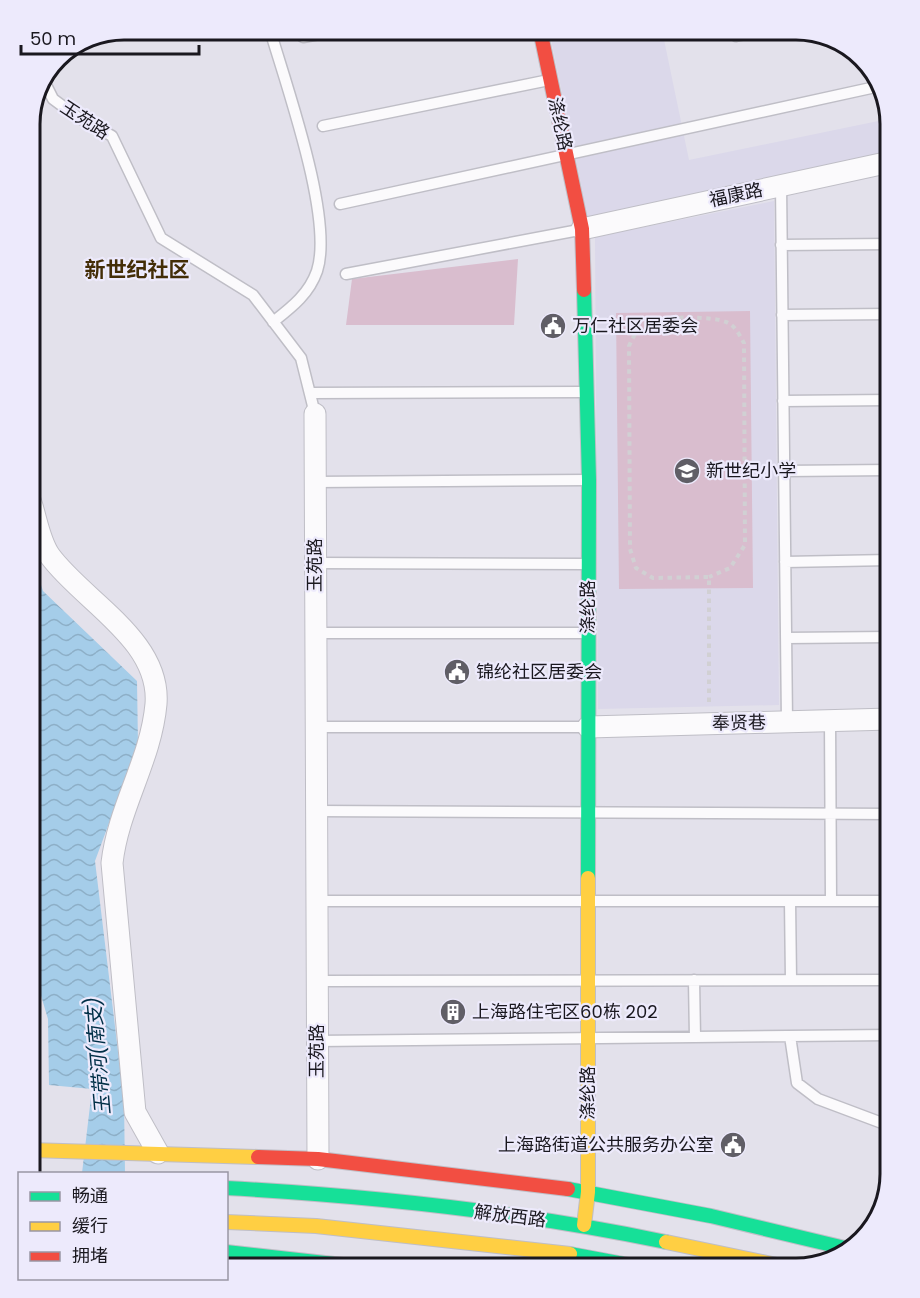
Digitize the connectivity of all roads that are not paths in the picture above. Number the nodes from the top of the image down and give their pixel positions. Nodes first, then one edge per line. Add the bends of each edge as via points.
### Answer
1 (273, 40) edge
2 (542, 41) edge
3 (550, 80) junction
4 (871, 88) edge
5 (48, 90) edge
6 (323, 126) dead end
7 (567, 156) junction
8 (880, 164) edge
9 (781, 185) junction
10 (340, 204) dead end
11 (582, 229) junction
12 (880, 244) edge
13 (782, 245) junction
14 (346, 274) dead end
15 (880, 314) edge
16 (782, 315) junction
17 (273, 322) junction
18 (586, 392) junction
19 (310, 393) junction
20 (880, 400) edge
21 (783, 401) junction
22 (315, 414) joint
23 (880, 470) edge
24 (784, 471) junction
25 (589, 480) junction
26 (315, 482) junction
27 (41, 532) edge
28 (880, 560) edge
29 (784, 562) junction
30 (315, 563) junction
31 (589, 564) junction
32 (316, 633) junction
33 (588, 633) junction
34 (880, 637) edge
35 (786, 638) junction
36 (880, 719) edge
37 (830, 720) junction
38 (786, 722) junction
39 (316, 727) junction
40 (588, 727) junction
41 (316, 812) junction
42 (588, 812) junction
43 (830, 813) junction
44 (880, 814) edge
45 (316, 901) junction
46 (588, 901) junction
47 (790, 901) junction
48 (831, 901) junction
49 (880, 901) edge
50 (588, 980) junction
51 (694, 980) junction
52 (791, 980) junction
53 (880, 980) edge
54 (317, 981) junction
55 (880, 1035) edge
56 (790, 1036) junction
57 (694, 1037) junction
58 (588, 1038) junction
59 (317, 1041) junction
60 (880, 1122) edge
61 (40, 1150) edge
62 (158, 1153) junction
63 (318, 1159) junction
64 (228, 1188) edge
65 (588, 1192) junction
66 (228, 1222) edge
67 (584, 1225) junction
68 (838, 1246) edge
69 (228, 1252) edge
70 (273, 1257) edge
71 (594, 1258) edge
72 (742, 1258) edge

1 - 17 lane via 312,179 321,235 318,270 304,297
2 - 3 main road, 涤纶路
3 - 6 lane
3 - 7 main road, 涤纶路
4 - 7 lane
5 - 17 lane, 玉苑路 via 53,99 76,116 112,136 161,238 253,296
7 - 10 lane
7 - 11 main road, 涤纶路
8 - 9 street, 福康路
9 - 11 street, 福康路
9 - 13 lane
11 - 14 lane
11 - 18 main road, 涤纶路
12 - 13 lane
13 - 16 lane
15 - 16 lane
16 - 21 lane
17 - 19 lane, 玉苑路 via 301,358
18 - 19 lane
18 - 25 main road, 涤纶路
19 - 22 lane, 玉苑路
20 - 21 lane
21 - 24 lane
22 - 26 street, 玉苑路
23 - 24 lane
24 - 29 lane
25 - 26 lane
25 - 31 main road, 涤纶路
26 - 30 street, 玉苑路
27 - 62 street via 48,554 134,643 149,664 154,687 156,702 149,741 115,836 112,862 135,1112
28 - 29 lane
29 - 35 lane
30 - 31 lane
30 - 32 street, 玉苑路
31 - 33 main road, 涤纶路
32 - 33 lane
32 - 39 street, 玉苑路
33 - 40 main road, 涤纶路
34 - 35 lane
35 - 38 lane
36 - 37 street, 奉贤巷
37 - 38 street, 奉贤巷
37 - 43 lane
38 - 40 street, 奉贤巷
39 - 40 lane
39 - 41 street, 玉苑路
40 - 42 main road, 涤纶路
41 - 42 lane
41 - 45 street, 玉苑路
42 - 43 lane
42 - 46 main road, 涤纶路
43 - 44 lane
43 - 48 lane
45 - 46 lane
45 - 54 street, 玉苑路
46 - 47 lane
46 - 50 main road, 涤纶路
47 - 48 lane
47 - 52 lane
48 - 49 lane
50 - 51 lane
50 - 54 lane
50 - 58 main road, 涤纶路
51 - 52 lane
51 - 57 lane
52 - 53 lane
54 - 59 street, 玉苑路
55 - 56 lane
56 - 57 lane
56 - 60 lane via 797,1083 818,1099
57 - 58 lane
58 - 59 lane
58 - 65 main road, 涤纶路
59 - 63 street, 玉苑路
61 - 62 main road
62 - 63 main road
63 - 65 main road
64 - 67 main road, 解放西路 via 319,1193
65 - 67 main road, 涤纶路
65 - 68 main road
66 - 71 main road, 解放西路 via 328,1227
67 - 72 main road, 解放西路
69 - 70 main road

